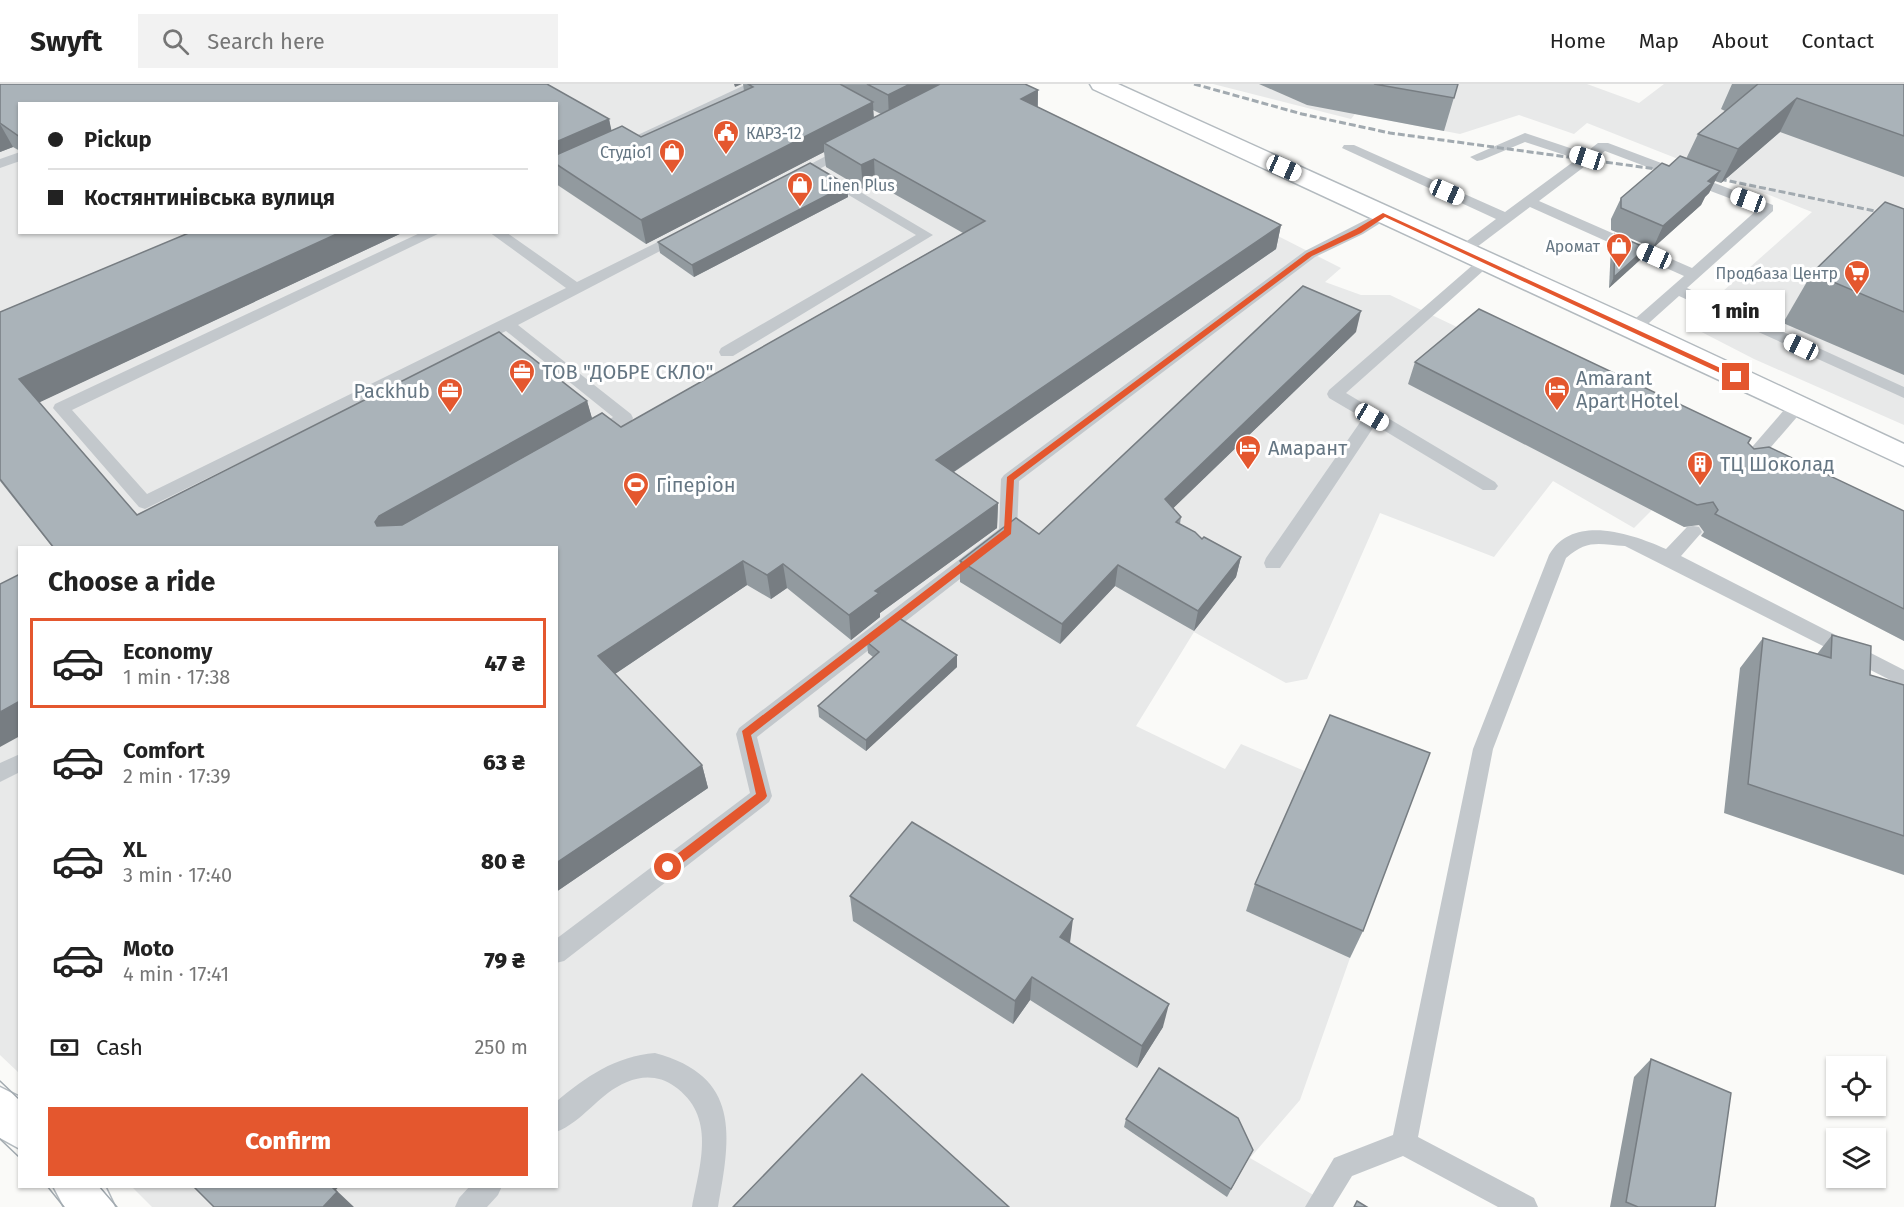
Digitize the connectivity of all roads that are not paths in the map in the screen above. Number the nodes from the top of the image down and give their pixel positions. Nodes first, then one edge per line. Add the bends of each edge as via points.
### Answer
1 (757, 84) edge
2 (1101, 84) edge
3 (861, 142) edge
4 (1349, 148) dead end
5 (610, 151) edge
6 (18, 157) edge
7 (1477, 157) dead end
8 (1587, 158) junction
9 (0, 164) edge
10 (812, 167) junction
11 (782, 183) edge
12 (1528, 201) junction
13 (1385, 214) junction
14 (1506, 218) junction
15 (700, 225) edge
16 (431, 234) edge
17 (499, 234) edge
18 (1464, 250) junction
19 (1487, 260) junction
20 (1695, 275) junction
21 (576, 288) junction
22 (1678, 290) junction
23 (507, 324) junction
24 (1634, 328) junction
25 (727, 352) dead end
26 (1904, 393) edge
27 (1797, 406) junction
28 (1372, 417) junction
29 (584, 441) edge
30 (1904, 456) edge
31 (1779, 462) edge
32 (1489, 486) dead end
33 (1693, 532) dead end
34 (1669, 558) junction
35 (1273, 563) dead end
36 (1904, 679) edge
37 (18, 763) edge
38 (0, 773) edge
39 (558, 951) edge
40 (0, 1108) edge
41 (558, 1118) edge
42 (18, 1126) edge
43 (1404, 1143) junction
44 (77, 1188) edge
45 (487, 1188) edge
46 (93, 1207) edge
47 (468, 1207) edge
48 (705, 1207) edge
49 (1318, 1207) edge
50 (1525, 1207) edge

1 - 5 lane
2 - 13 main road
3 - 10 lane
4 - 14 lane
6 - 9 lane
7 - 8 lane via 1525,137
8 - 12 lane
8 - 20 lane via 1603,146 1768,208
10 - 11 lane
10 - 25 lane via 926,235
12 - 14 lane
12 - 20 lane
13 - 18 main road
13 - 39 lane via 1310,254 1010,479 1008,532 746,734 761,796
14 - 18 lane
15 - 21 lane
16 - 23 lane via 61,408 145,503
17 - 21 lane
18 - 19 main road
19 - 24 main road
19 - 28 lane via 1335,394
20 - 22 lane
21 - 23 lane
22 - 24 lane
22 - 26 lane
23 - 29 lane via 625,418
24 - 27 main road
27 - 30 main road
27 - 31 lane via 1752,458
28 - 32 lane
28 - 35 lane
33 - 34 lane
34 - 36 lane
34 - 43 lane via 1628,540 1591,537 1573,541 1558,555 1483,749
37 - 38 lane
40 - 42 main road
41 - 48 lane via 586,1092 615,1073 646,1065 668,1066 680,1072 703,1095 716,1127
43 - 49 lane via 1343,1167
43 - 50 lane
44 - 46 main road
45 - 47 lane

